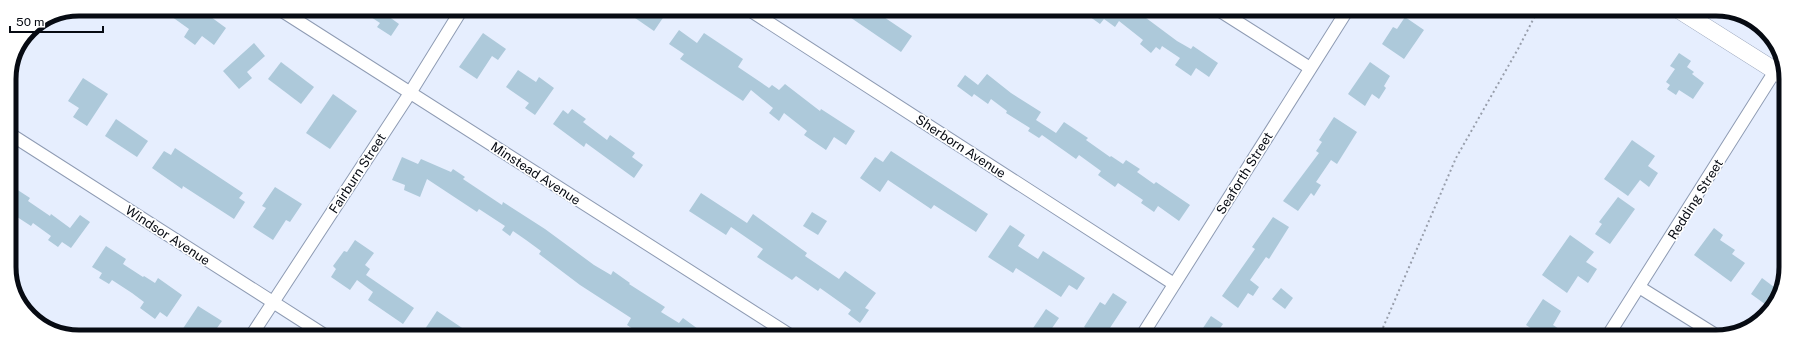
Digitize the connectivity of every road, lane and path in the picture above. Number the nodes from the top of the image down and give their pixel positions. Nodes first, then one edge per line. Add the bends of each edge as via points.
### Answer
1 (290, 16) edge
2 (458, 16) edge
3 (759, 16) edge
4 (1228, 16) edge
5 (1344, 16) edge
6 (1535, 16) edge
7 (1689, 16) edge
8 (1778, 67) edge
9 (1310, 68) junction
10 (1778, 73) edge
11 (410, 93) junction
12 (16, 138) edge
13 (1174, 284) junction
14 (1639, 287) junction
15 (272, 302) junction
16 (255, 330) edge
17 (316, 330) edge
18 (782, 330) edge
19 (1145, 330) edge
20 (1381, 330) edge
21 (1611, 330) edge
22 (1708, 330) edge

1 - 11 street, Minstead Avenue
2 - 11 street, Fairburn Street
3 - 13 street, Sherborn Avenue
4 - 9 street
5 - 9 street, Seaforth Street
6 - 20 path via 1456,158
7 - 8 main road
9 - 13 street, Seaforth Street
10 - 14 street, Redding Street
11 - 15 street, Fairburn Street
11 - 18 street, Minstead Avenue
12 - 15 street, Windsor Avenue
13 - 19 street, Seaforth Street
14 - 21 street, Redding Street
14 - 22 street
15 - 16 street, Fairburn Street
15 - 17 street, Windsor Avenue

